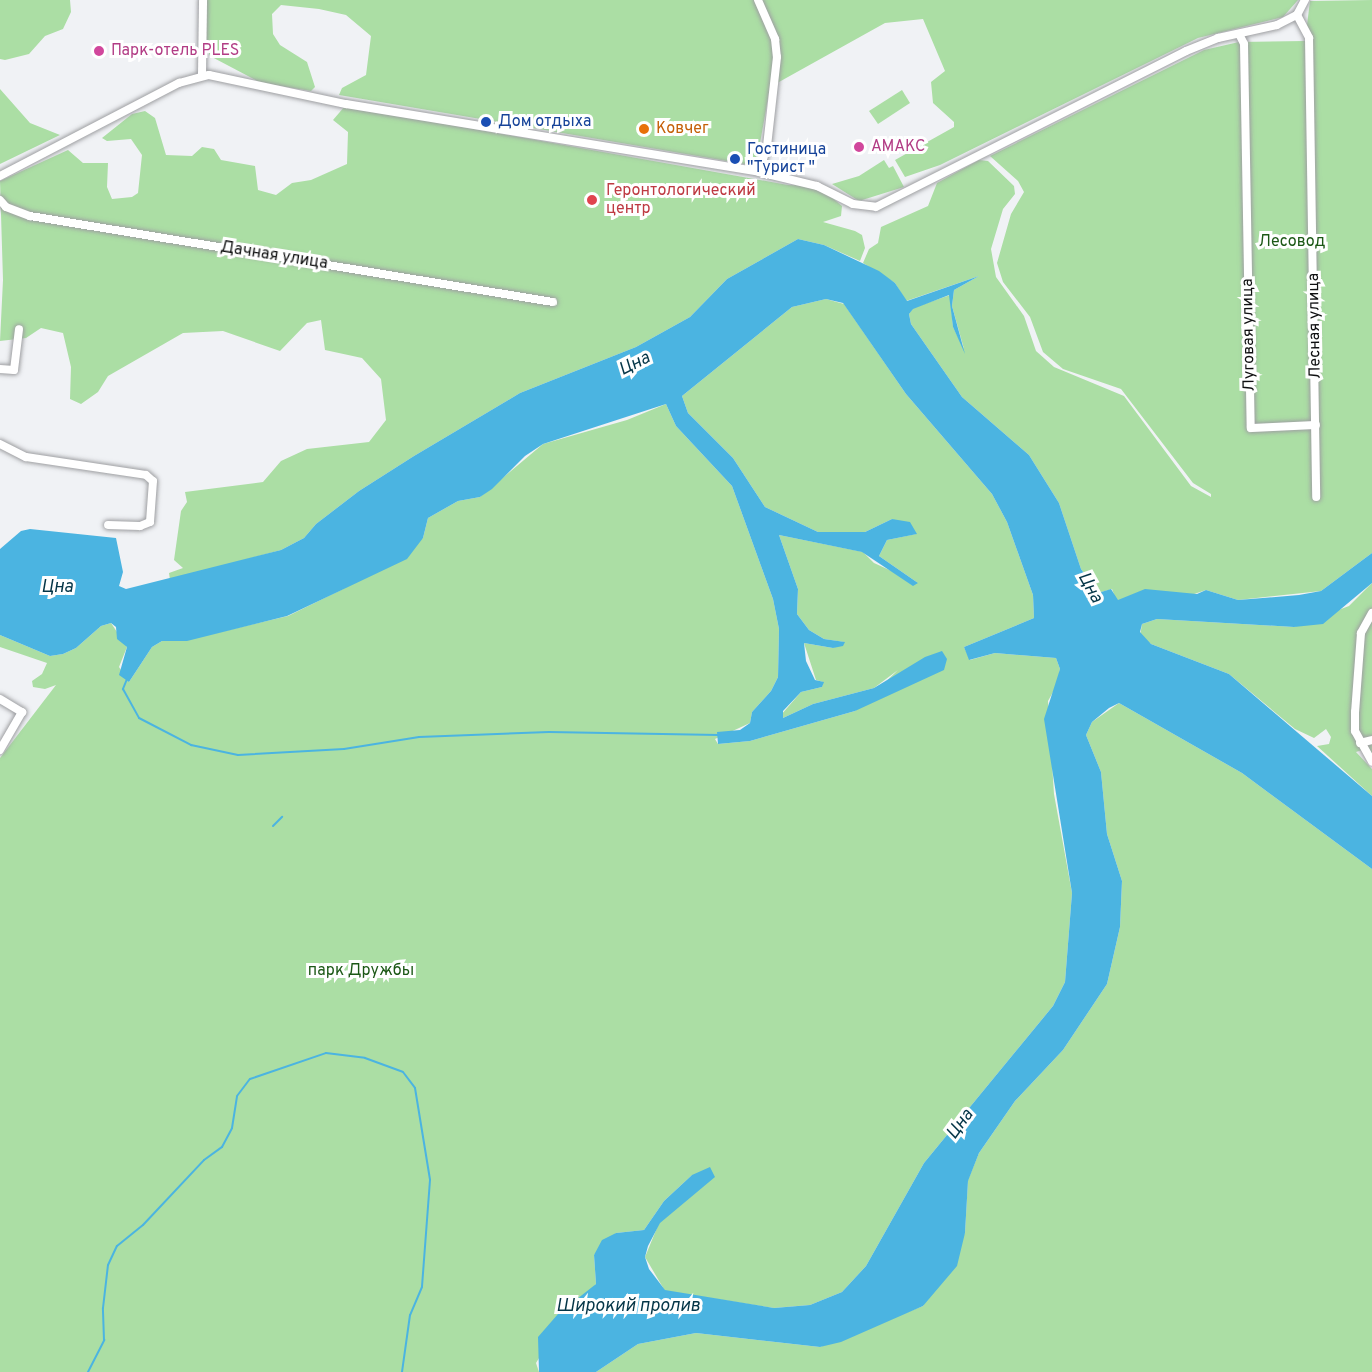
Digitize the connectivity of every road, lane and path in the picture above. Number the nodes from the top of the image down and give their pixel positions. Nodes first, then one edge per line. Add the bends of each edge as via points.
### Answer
1 (203, 0) edge
2 (758, 0) edge
3 (1305, 0) edge
4 (1297, 15) junction
5 (1239, 34) junction
6 (202, 75) junction
7 (759, 172) junction
8 (0, 176) edge
9 (0, 200) edge
10 (553, 302) dead end
11 (19, 330) dead end
12 (0, 369) edge
13 (1316, 425) junction
14 (0, 444) edge
15 (1316, 497) dead end
16 (108, 525) dead end
17 (1372, 614) edge
18 (0, 699) edge
19 (1372, 740) edge
20 (1360, 743) junction
21 (0, 750) edge
22 (1372, 762) edge

1 - 6 street
2 - 7 street via 775,39 777,57 768,146
3 - 4 street
4 - 5 street via 1277,25
4 - 13 street, Лесная улица via 1309,38
5 - 7 street via 1186,51 876,207 853,204 817,186
5 - 13 street, Луговая улица via 1244,44 1251,428
6 - 7 street via 346,104
6 - 8 street via 179,83
9 - 10 street, Дачная улица via 6,207 30,216
11 - 12 street via 14,370
13 - 15 street, Лесная улица
14 - 16 street via 26,457 146,475 153,481 150,522 140,526
17 - 20 street via 1361,633 1359,651 1355,712
18 - 21 street via 22,712
19 - 20 street
20 - 22 street

